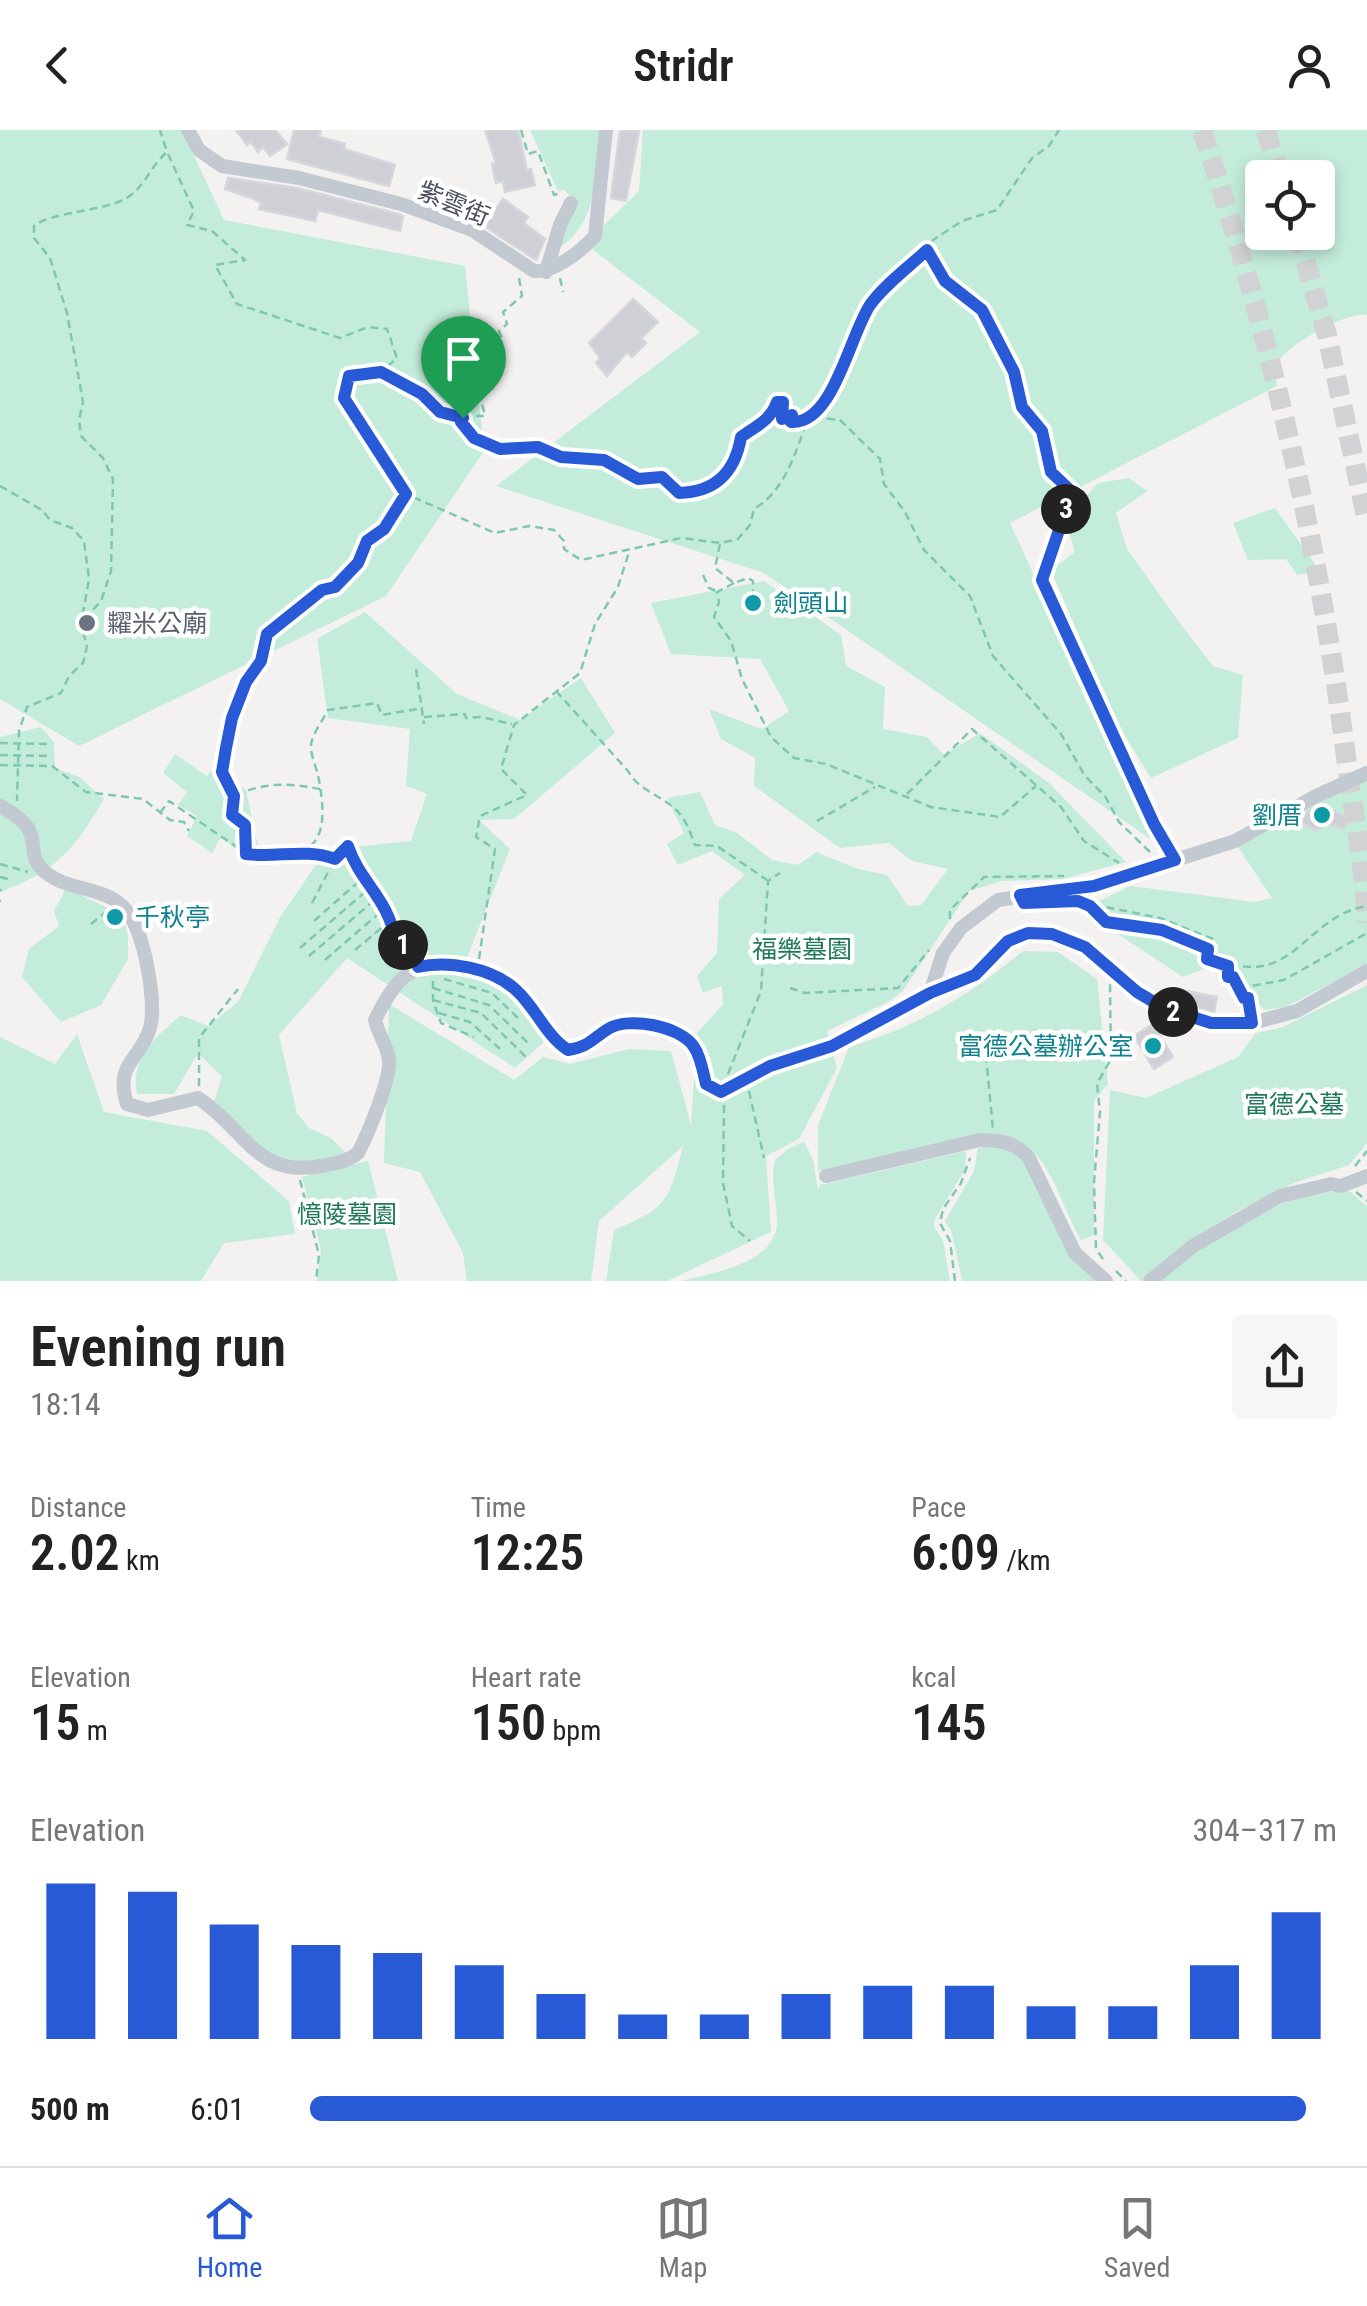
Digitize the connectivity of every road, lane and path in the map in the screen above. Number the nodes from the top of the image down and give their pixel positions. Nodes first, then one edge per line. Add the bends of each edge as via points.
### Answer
1 (160, 130) edge
2 (188, 130) edge
3 (520, 130) edge
4 (606, 130) edge
5 (1059, 130) edge
6 (168, 152) junction
7 (571, 203) joint
8 (927, 250) junction
9 (546, 272) junction
10 (520, 292) dead end
11 (472, 327) dead end
12 (475, 338) junction
13 (381, 372) junction
14 (814, 417) junction
15 (463, 418) junction
16 (808, 420) junction
17 (0, 486) edge
18 (406, 494) junction
19 (720, 542) junction
20 (630, 550) junction
21 (703, 575) dead end
22 (734, 582) junction
23 (718, 592) junction
24 (753, 603) dead end
25 (82, 632) junction
26 (416, 669) dead end
27 (555, 690) junction
28 (422, 708) junction
29 (424, 718) junction
30 (424, 724) dead end
31 (514, 725) junction
32 (0, 744) edge
33 (19, 744) junction
34 (47, 744) dead end
35 (0, 754) edge
36 (19, 755) junction
37 (47, 756) dead end
38 (0, 765) edge
39 (19, 766) junction
40 (1367, 773) edge
41 (1036, 786) junction
42 (876, 787) junction
43 (321, 789) junction
44 (906, 794) dead end
45 (234, 796) junction
46 (0, 806) edge
47 (160, 813) junction
48 (15, 814) junction
49 (817, 821) dead end
50 (189, 831) dead end
51 (300, 852) junction
52 (246, 854) junction
53 (335, 859) junction
54 (1168, 862) junction
55 (0, 864) edge
56 (42, 870) junction
57 (780, 873) dead end
58 (366, 875) junction
59 (1126, 877) junction
60 (0, 878) edge
61 (12, 880) dead end
62 (768, 881) junction
63 (372, 886) junction
64 (378, 897) junction
65 (1078, 901) dead end
66 (117, 903) junction
67 (312, 903) dead end
68 (1090, 906) junction
69 (1367, 906) edge
70 (386, 908) junction
71 (392, 920) junction
72 (314, 921) dead end
73 (91, 924) dead end
74 (1367, 933) edge
75 (1213, 938) dead end
76 (300, 948) dead end
77 (354, 950) dead end
78 (309, 956) dead end
79 (325, 960) dead end
80 (1228, 966) junction
81 (418, 967) junction
82 (1110, 967) junction
83 (477, 971) junction
84 (1367, 971) edge
85 (238, 988) dead end
86 (433, 988) junction
87 (1238, 988) junction
88 (930, 993) junction
89 (433, 1000) junction
90 (437, 1012) junction
91 (520, 1020) dead end
92 (1244, 1024) junction
93 (474, 1036) dead end
94 (530, 1046) dead end
95 (500, 1049) dead end
96 (986, 1055) dead end
97 (527, 1058) dead end
98 (746, 1076) junction
99 (721, 1092) junction
100 (198, 1098) junction
101 (725, 1108) dead end
102 (977, 1142) junction
103 (764, 1158) dead end
104 (298, 1170) junction
105 (826, 1176) dead end
106 (1367, 1176) edge
107 (750, 1240) dead end
108 (316, 1281) edge
109 (955, 1281) edge
110 (1106, 1281) edge
111 (1126, 1281) edge
112 (1150, 1281) edge

1 - 6 path
2 - 9 street, 紫雲街 via 199,150 222,166 400,204 472,230 534,271
3 - 7 path via 528,154 538,151 554,194 564,192
4 - 9 street via 595,236
5 - 8 path via 997,210 962,221
6 - 13 path via 194,211 187,226 212,231 244,260 215,265 237,304 340,338 368,327 387,329 397,358
6 - 25 path via 142,188 125,198 34,226 68,313 83,402 81,436 113,479 111,571
7 - 9 street
8 - 14 path via 870,305 846,350 839,381
8 - 54 path via 945,281 982,310 1014,372 1022,407 1042,431 1051,472 1072,492 1042,580
10 - 12 path via 503,312 503,341
11 - 12 path
12 - 15 path via 458,343 482,386 484,416
13 - 15 path via 440,412
13 - 18 path via 349,376 344,398
14 - 16 path
14 - 54 path via 840,420 880,459 884,484 924,550 970,596 994,656 1061,734 1119,822
15 - 16 path via 467,432 500,449 538,447 561,457 604,460 638,479 662,477 679,493 713,488 738,456 741,437 760,426 780,400 782,419
16 - 19 path via 785,476 754,508 738,539
17 - 25 path via 84,541 89,578
18 - 20 path via 495,533 528,526 554,530 564,549 581,560
18 - 45 path via 335,587 267,634 232,718 222,772
19 - 20 path via 681,538
19 - 22 path via 714,568
20 - 27 path via 580,673
21 - 23 path
22 - 23 path
22 - 24 path via 754,582
23 - 42 path via 714,617 771,736 794,758 826,764
25 - 33 path via 83,663 61,692 27,707
26 - 28 path
27 - 31 path
27 - 62 path via 634,783 682,815 695,845 718,846
28 - 29 path
28 - 43 path via 382,714 377,703 328,710 310,746
29 - 30 path
29 - 31 path via 454,713
31 - 83 path via 501,769 527,794 480,816 476,836 495,849
32 - 33 path
33 - 34 path
33 - 36 path
35 - 36 path
36 - 37 path
36 - 39 path
38 - 39 path
39 - 47 path via 52,766 86,792 143,799
39 - 48 path
40 - 54 street via 1234,842
41 - 42 path via 1000,817 931,807
41 - 44 path via 972,729
41 - 59 path
42 - 49 path
43 - 45 path via 286,782
43 - 51 path via 324,824 317,840
45 - 52 path via 232,815 245,825
46 - 48 street
47 - 50 path via 184,822
47 - 52 path via 168,800
48 - 56 street via 31,829
51 - 52 path
51 - 53 path
53 - 58 path via 348,846
53 - 67 path
54 - 59 street
55 - 56 path
56 - 66 street
57 - 62 path
58 - 63 path
58 - 72 path
59 - 88 street via 998,900 960,928
60 - 61 path
62 - 99 path via 761,991
63 - 64 path
63 - 76 path
64 - 70 path
64 - 78 path
65 - 68 path
66 - 73 path
66 - 100 street via 128,911 145,951 151,1014 150,1030 121,1084 127,1104 148,1110
68 - 75 path via 1160,918
68 - 80 path via 1106,922 1162,930 1208,949 1207,959
69 - 80 path via 1333,917 1282,959
70 - 71 path
70 - 79 path
71 - 77 path
71 - 81 path via 396,943 418,951
74 - 87 path via 1284,980
80 - 87 path
81 - 83 street via 451,964
81 - 104 street via 401,978 376,1020 388,1074 358,1153
82 - 88 street via 1070,940 1028,933 1008,941 975,975
82 - 92 street via 1164,1008 1190,1019
82 - 111 path via 1110,1059 1097,1084 1096,1249
83 - 99 street via 517,990 554,1042 568,1050 587,1047 623,1023 684,1036 706,1084
84 - 92 street via 1297,1011
85 - 100 path via 199,1038
86 - 89 path
86 - 91 path via 432,976 486,990
86 - 94 path via 489,1005
87 - 92 path via 1248,998
88 - 98 street via 832,1046
89 - 90 path
89 - 97 path via 481,1013
90 - 93 path via 441,1023
90 - 95 path via 470,1022
96 - 102 path via 993,1132 980,1134
98 - 99 street
98 - 103 path
100 - 104 street via 268,1162
101 - 107 path via 723,1183 732,1226
102 - 105 street
102 - 109 path via 940,1223 950,1241
102 - 110 street via 1018,1146 1075,1253
104 - 108 path via 319,1255
106 - 112 street via 1280,1196 1194,1246

